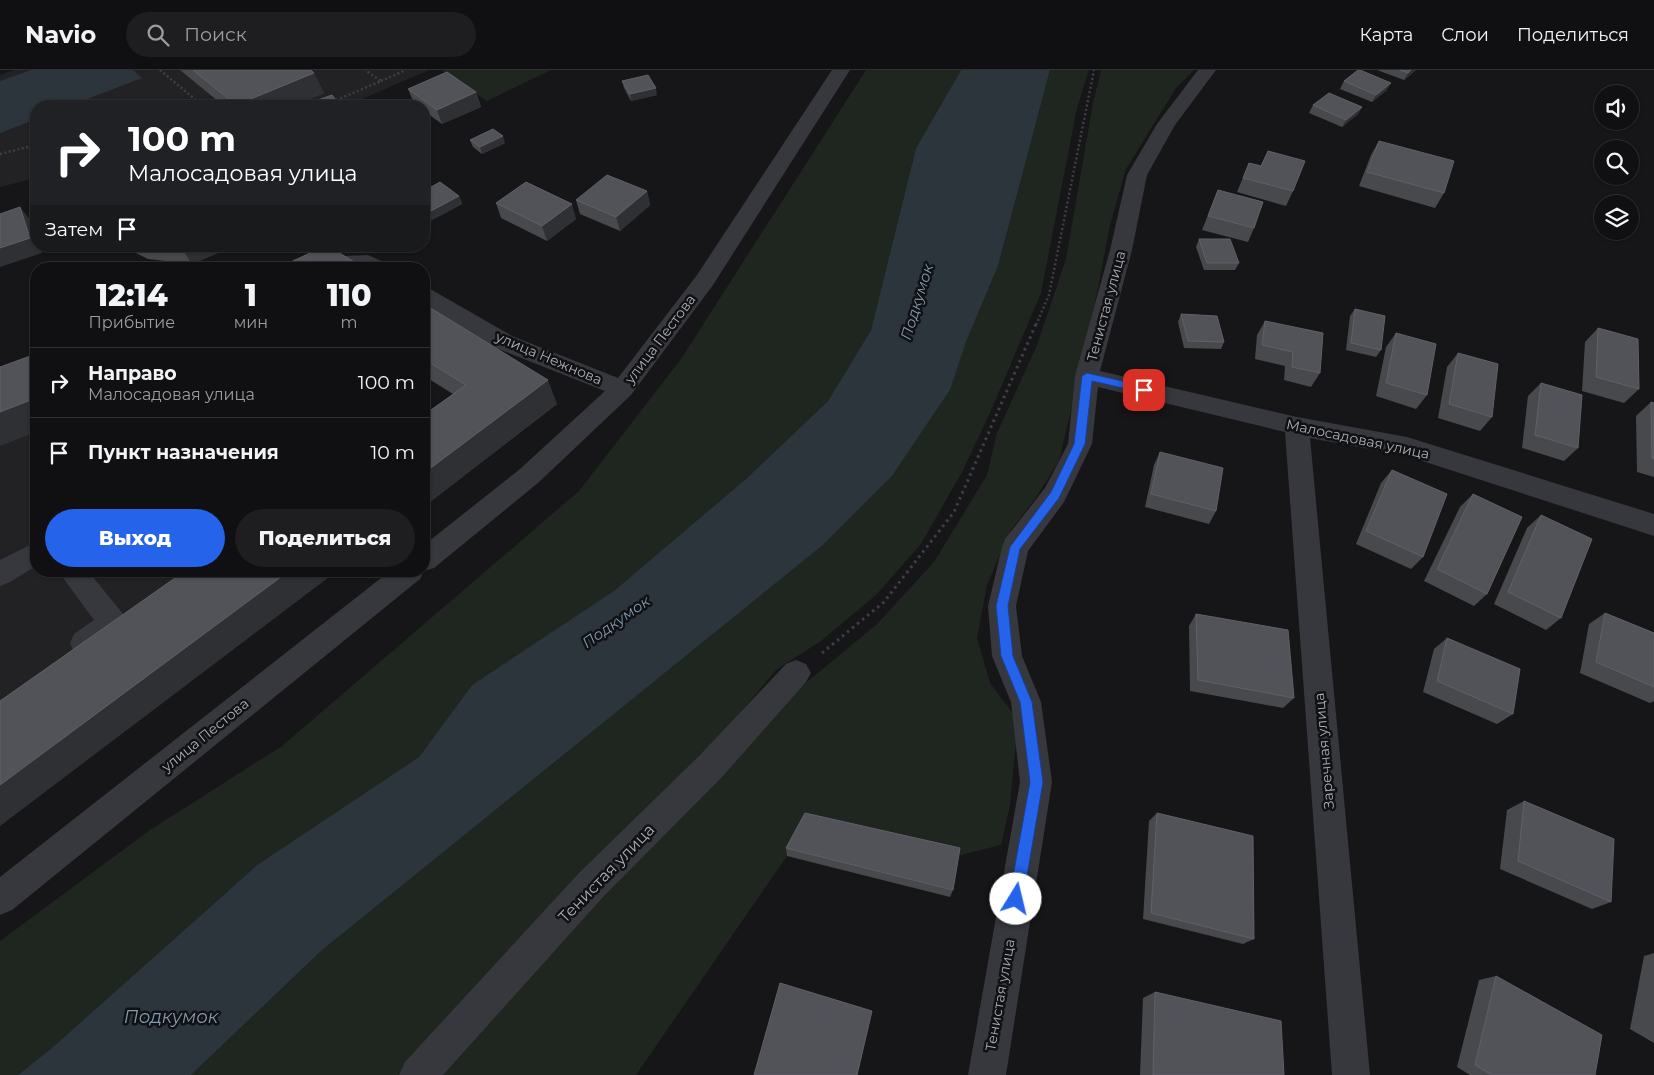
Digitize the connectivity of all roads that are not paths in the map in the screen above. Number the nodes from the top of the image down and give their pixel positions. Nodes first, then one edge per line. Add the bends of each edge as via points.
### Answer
1 (841, 70) edge
2 (1207, 70) edge
3 (430, 299) edge
4 (1087, 376) junction
5 (623, 389) junction
6 (1297, 426) junction
7 (1654, 526) edge
8 (430, 555) edge
9 (30, 556) edge
10 (0, 574) edge
11 (77, 577) edge
12 (402, 577) edge
13 (64, 656) edge
14 (796, 674) road end
15 (0, 898) edge
16 (418, 1075) edge
17 (987, 1075) edge
18 (1351, 1075) edge

1 - 5 street, улица Пестова via 705,280
2 - 4 street, Тенистая улица via 1166,124 1137,175 1121,250
3 - 5 street, улица Нежнова via 504,342
4 - 6 street, Малосадовая улица
4 - 17 street, Тенистая улица via 1080,444 1055,495 1015,547 1002,606 1007,656 1026,702 1036,782
5 - 8 street, улица Пестова via 529,476
6 - 7 street, Малосадовая улица via 1407,447
6 - 18 street, Заречная улица
9 - 10 street
11 - 13 street via 113,623
12 - 15 street, улица Пестова
14 - 16 street, Тенистая улица via 711,766 591,886

